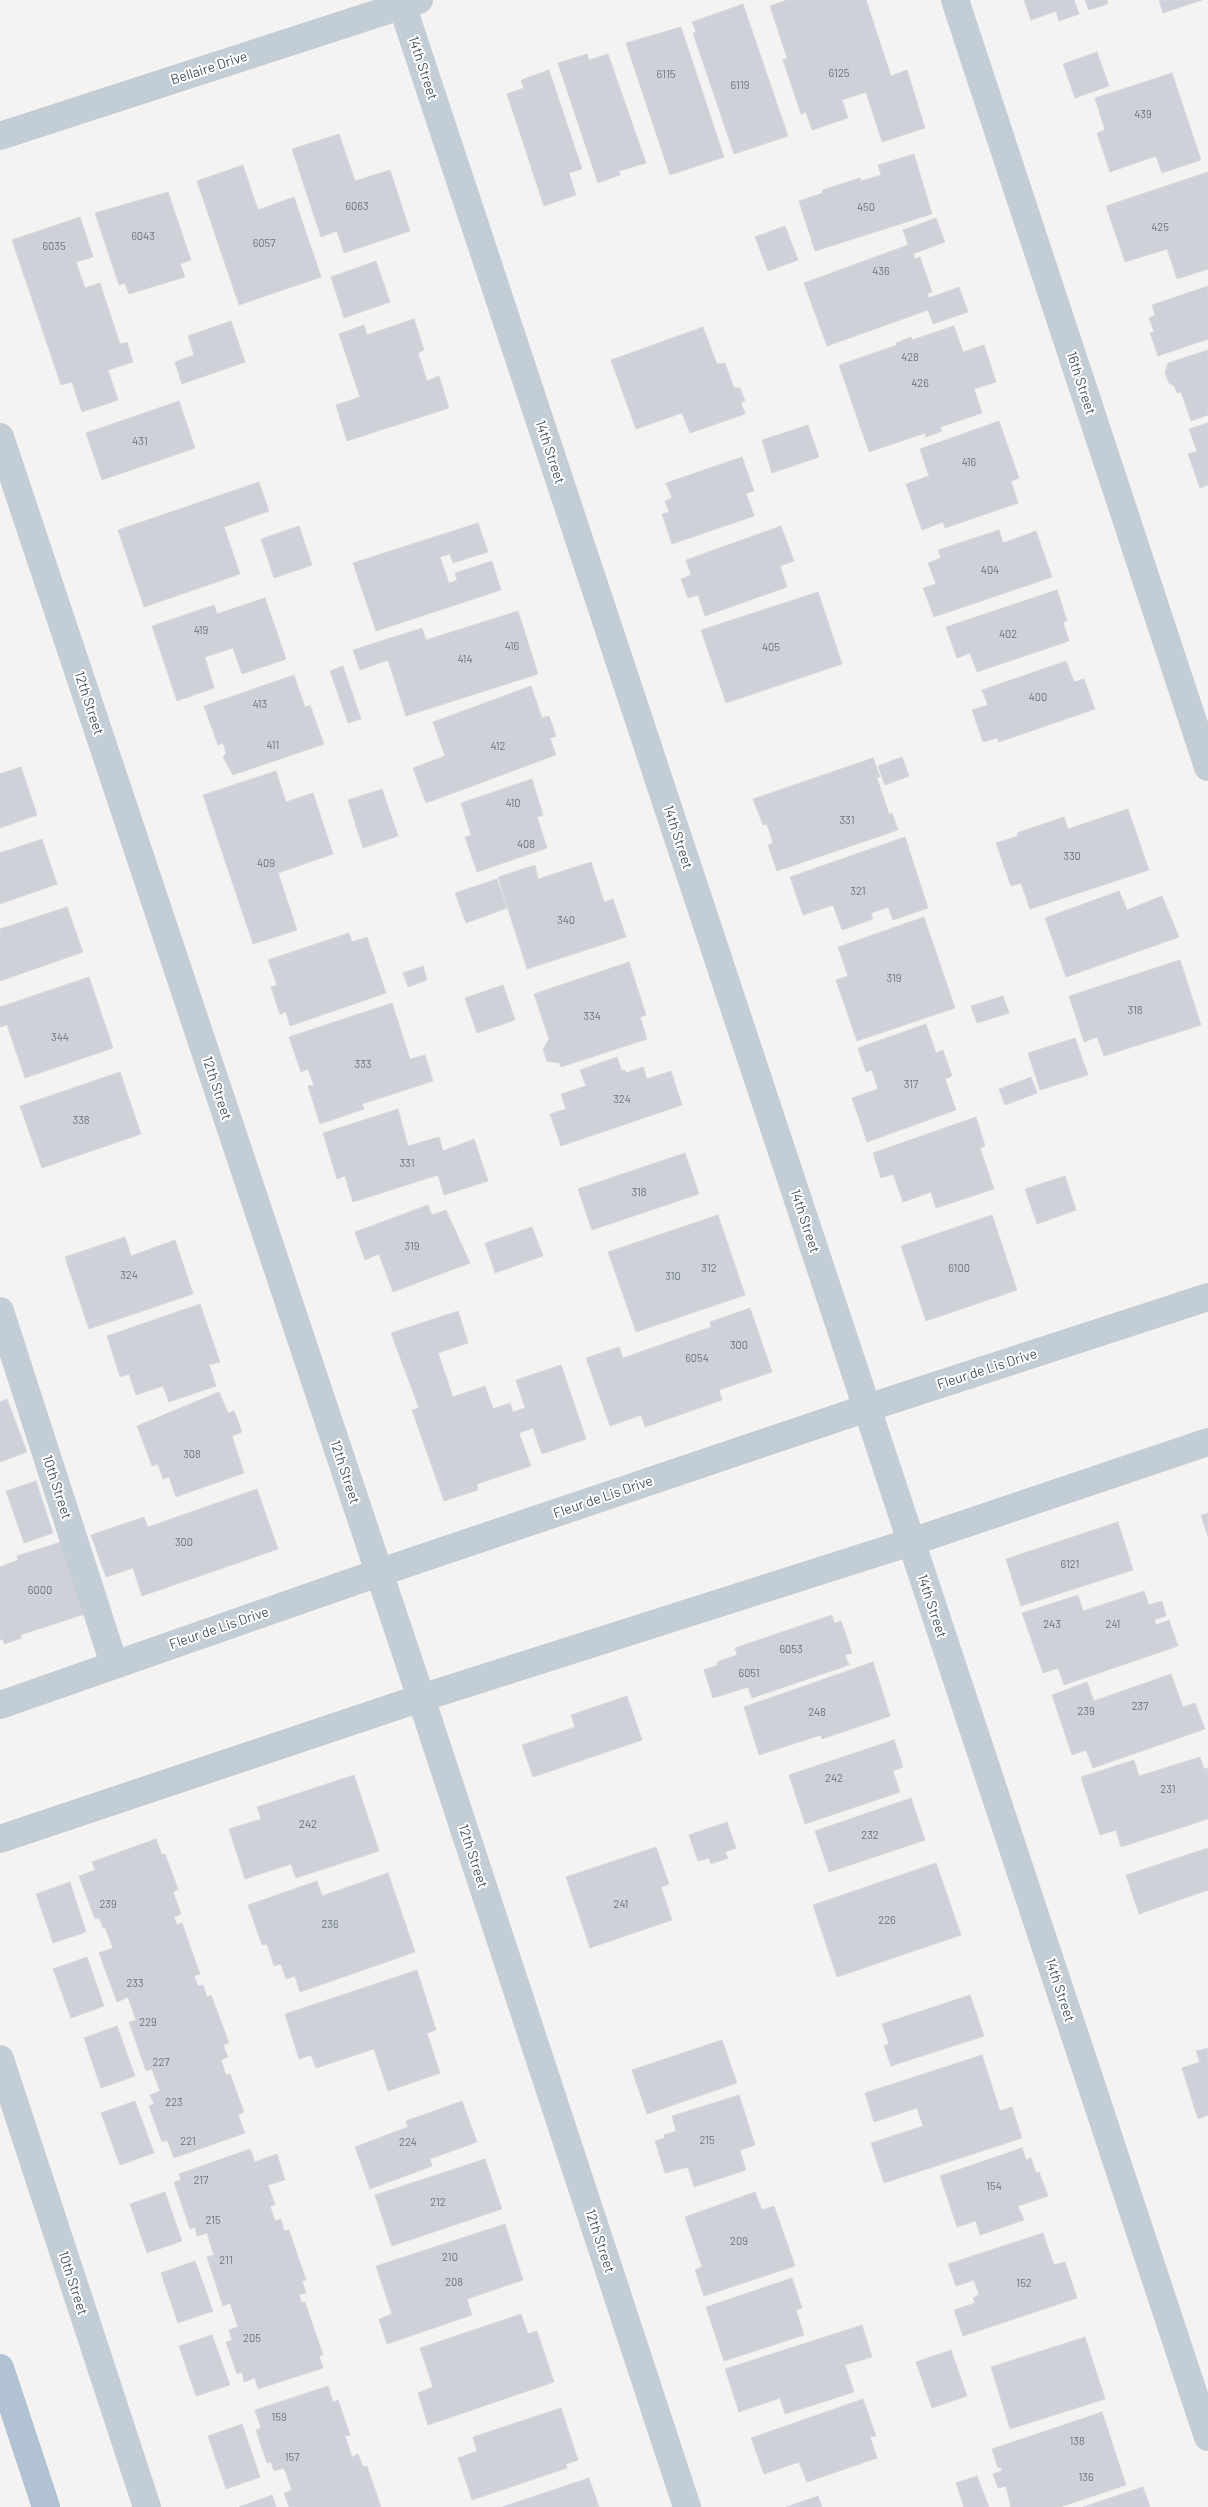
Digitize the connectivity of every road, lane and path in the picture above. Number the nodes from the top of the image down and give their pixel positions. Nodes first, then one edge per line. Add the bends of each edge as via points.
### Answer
1 (954, 0) edge
2 (411, 3) edge
3 (0, 136) edge
4 (0, 437) edge
5 (1208, 766) edge
6 (1208, 1297) edge
7 (0, 1311) edge
8 (867, 1408) junction
9 (1208, 1442) edge
10 (911, 1542) junction
11 (378, 1573) junction
12 (114, 1664) junction
13 (421, 1698) junction
14 (0, 1705) edge
15 (0, 1839) edge
16 (0, 2059) edge
17 (0, 2368) edge
18 (1208, 2437) edge
19 (46, 2507) edge
20 (147, 2507) edge
21 (688, 2507) edge

1 - 5 street, 16th Street
2 - 3 street, Bellaire Drive
2 - 8 street, 14th Street
4 - 11 street, 12th Street
6 - 8 street, Fleur de Lis Drive
7 - 12 street, 10th Street
8 - 10 street, 14th Street
8 - 11 street, Fleur de Lis Drive
9 - 10 street
10 - 13 street
10 - 18 street, 14th Street
11 - 12 street, Fleur de Lis Drive
11 - 13 street, 12th Street
12 - 14 street, Fleur de Lis Drive
13 - 15 street
13 - 21 street, 12th Street
16 - 20 street, 10th Street
17 - 19 main road

